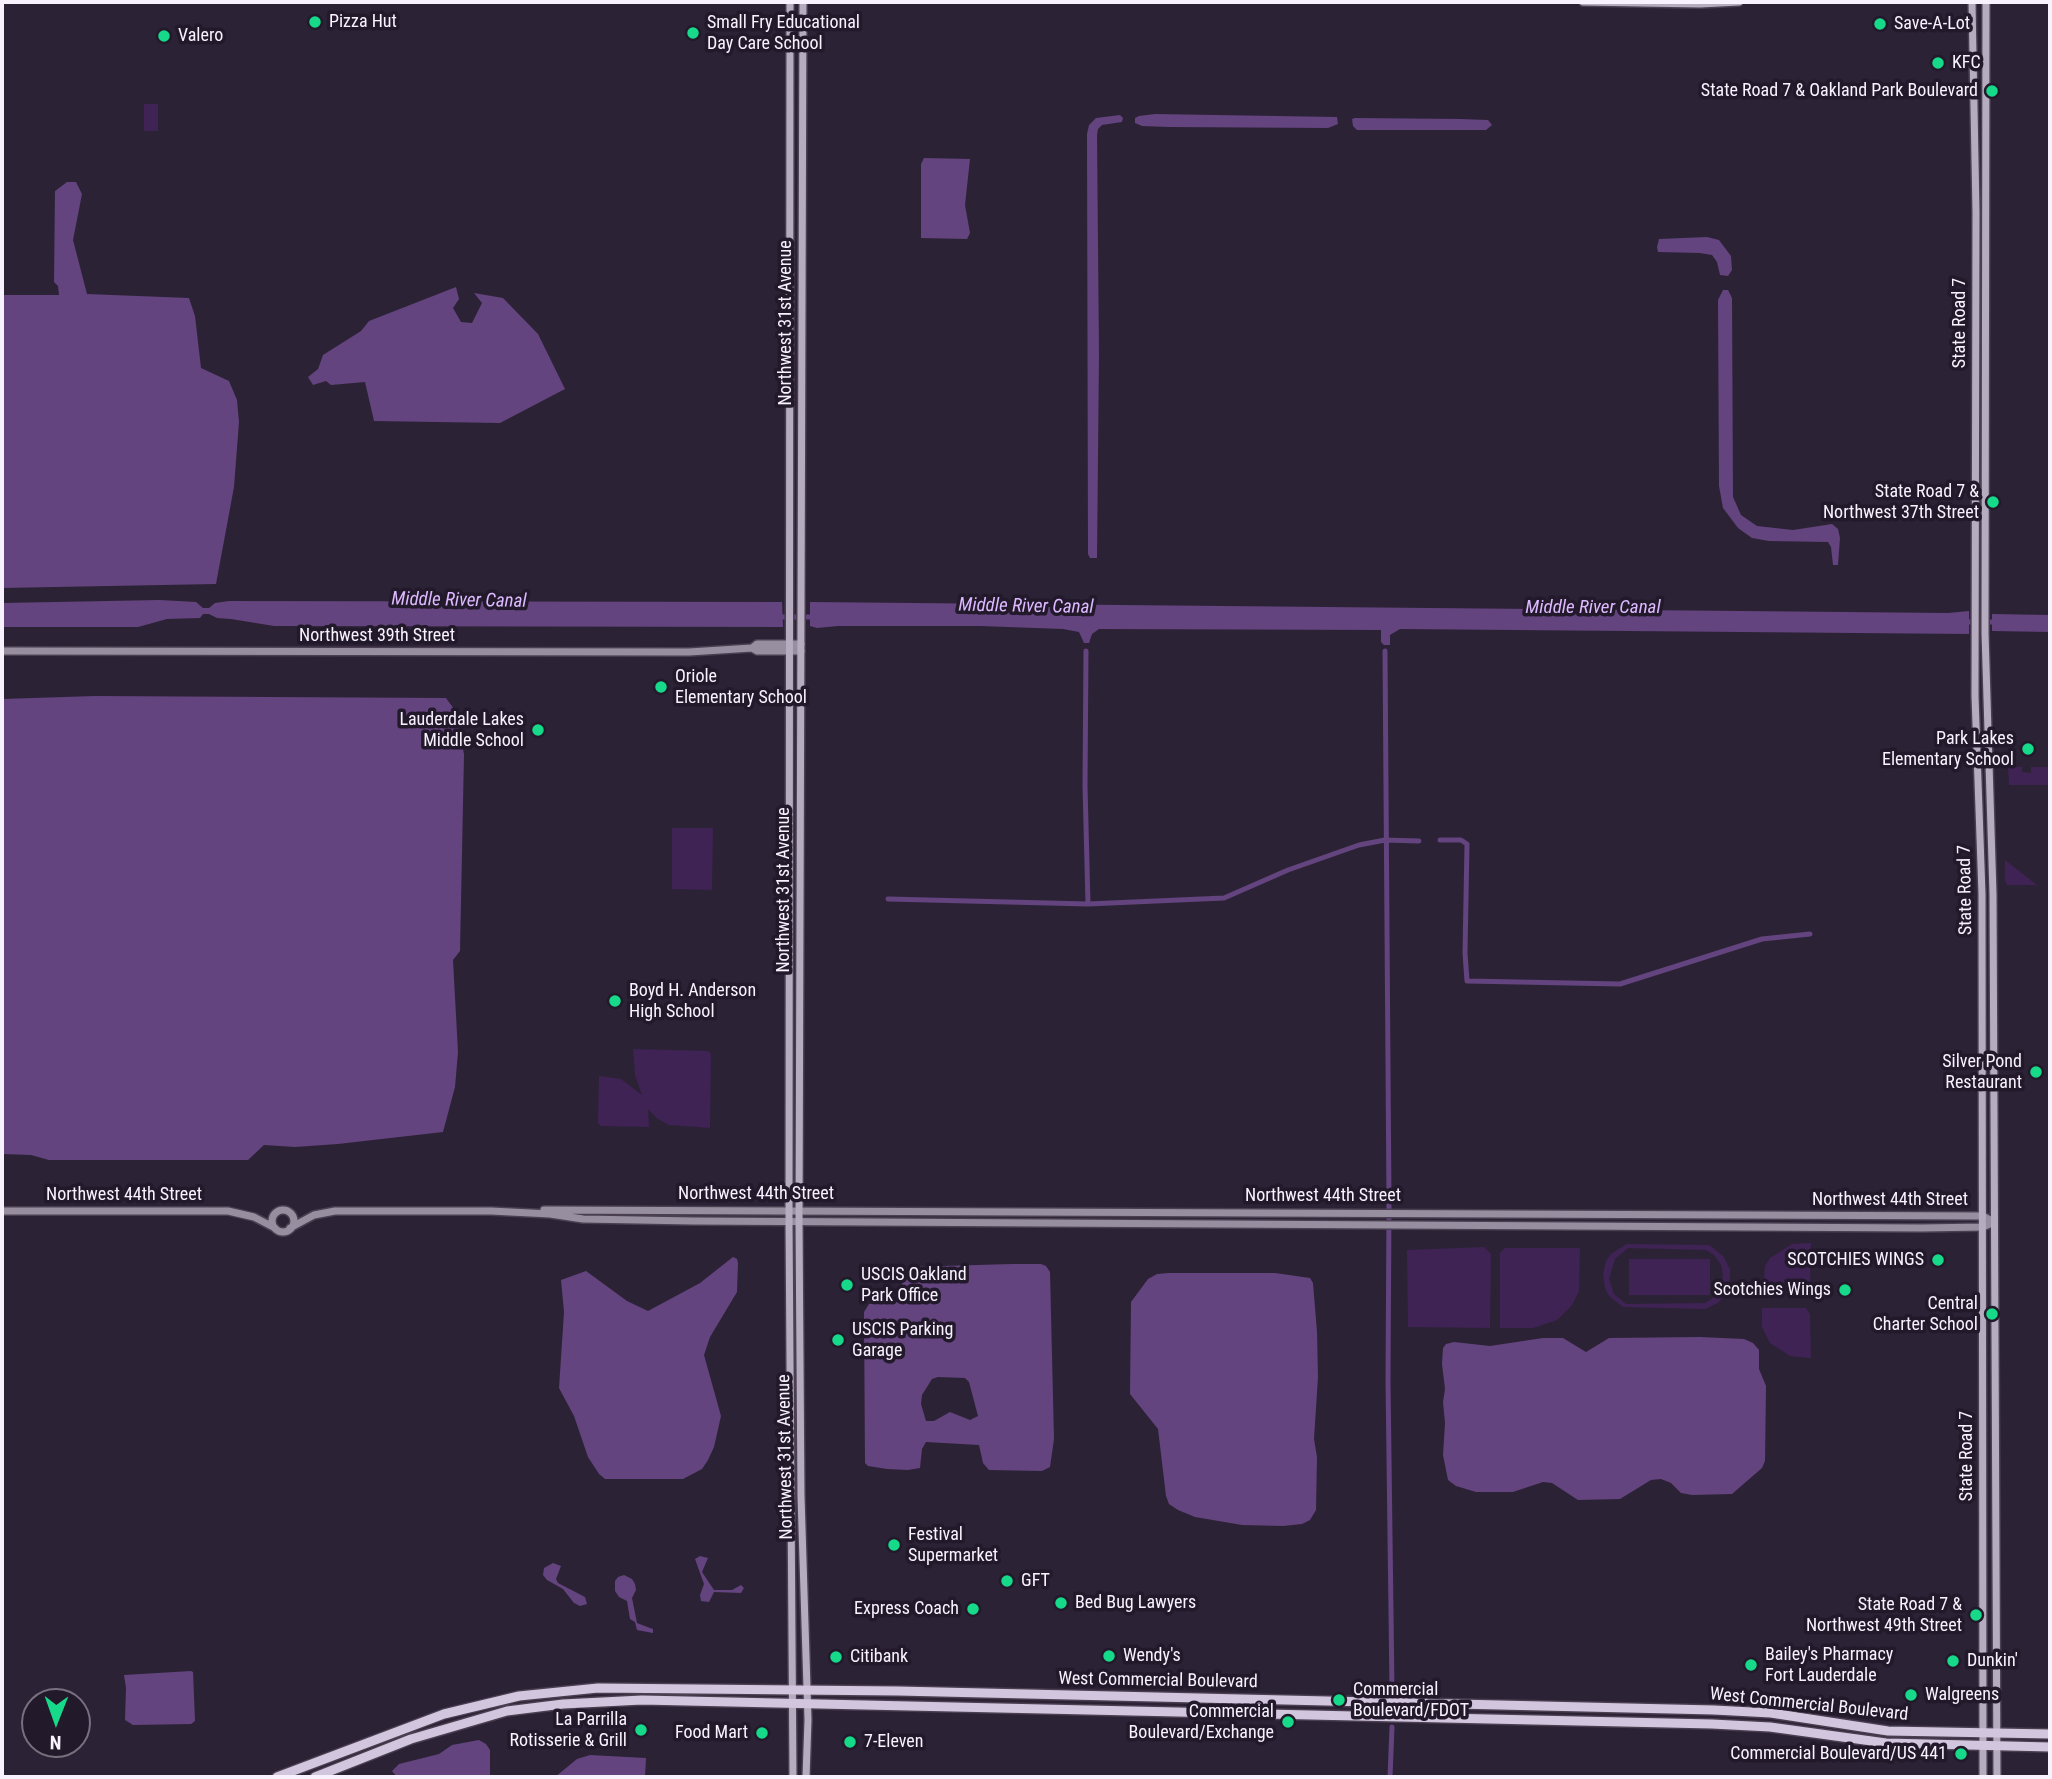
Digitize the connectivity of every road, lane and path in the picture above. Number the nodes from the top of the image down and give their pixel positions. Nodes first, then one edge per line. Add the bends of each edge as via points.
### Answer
1 (790, 2) edge
2 (803, 2) edge
3 (1583, 2) edge
4 (1739, 2) edge
5 (1972, 2) edge
6 (1986, 2) edge
7 (1973, 127) junction
8 (1986, 185) junction
9 (790, 648) junction
10 (801, 648) junction
11 (2, 652) edge
12 (1977, 740) junction
13 (1989, 755) junction
14 (1982, 1026) junction
15 (1993, 1058) junction
16 (1983, 1061) junction
17 (1994, 1104) junction
18 (888, 1210) junction
19 (2, 1211) edge
20 (491, 1211) junction
21 (789, 1211) junction
22 (799, 1211) junction
23 (276, 1212) junction
24 (289, 1212) junction
25 (1346, 1212) junction
26 (245, 1215) junction
27 (314, 1215) junction
28 (1983, 1216) junction
29 (789, 1221) junction
30 (799, 1221) junction
31 (889, 1221) junction
32 (1994, 1222) junction
33 (1346, 1223) junction
34 (1983, 1227) junction
35 (275, 1228) junction
36 (290, 1228) junction
37 (793, 1690) junction
38 (807, 1691) junction
39 (1317, 1701) junction
40 (793, 1704) junction
41 (808, 1704) junction
42 (1229, 1713) junction
43 (1982, 1733) junction
44 (1997, 1733) junction
45 (2050, 1734) edge
46 (1983, 1747) junction
47 (1997, 1747) junction
48 (2050, 1747) edge
49 (277, 1777) edge
50 (315, 1777) edge
51 (793, 1777) edge
52 (806, 1777) edge
53 (1983, 1777) edge
54 (1997, 1777) edge

1 - 9 main road, Northwest 31st Avenue
2 - 10 main road, Northwest 31st Avenue
3 - 4 main road
5 - 7 main road, State Road 7
6 - 8 main road, State Road 7
7 - 8 main road via 1982,135
7 - 12 main road, State Road 7
8 - 13 main road, State Road 7
9 - 10 street, Northwest 39th Street
9 - 11 street, Northwest 39th Street via 757,644 690,652
9 - 21 main road, Northwest 31st Avenue
10 - 22 main road, Northwest 31st Avenue
12 - 13 main road
12 - 14 main road, State Road 7
13 - 15 main road, State Road 7
14 - 15 main road
14 - 16 main road, State Road 7
15 - 17 main road, State Road 7
16 - 17 main road
16 - 28 main road, State Road 7
17 - 32 main road, State Road 7
18 - 22 street, Northwest 44th Street
18 - 25 street, Northwest 44th Street
18 - 31 street
19 - 26 street, Northwest 44th Street via 228,1211
20 - 21 street, Northwest 44th Street
20 - 27 street, Northwest 44th Street via 335,1211
20 - 29 street, Northwest 44th Street via 583,1219
21 - 22 street, Northwest 44th Street
21 - 29 main road, Northwest 31st Avenue
22 - 30 main road, Northwest 31st Avenue
23 - 24 street
23 - 26 street, Northwest 44th Street
23 - 35 street
24 - 27 street, Northwest 44th Street
24 - 36 street via 293,1219
25 - 28 street, Northwest 44th Street
25 - 33 street
26 - 35 street, Northwest 44th Street
27 - 36 street, Northwest 44th Street
28 - 32 street, Northwest 44th Street
28 - 34 main road, State Road 7
29 - 30 street, Northwest 44th Street
29 - 37 main road, Northwest 31st Avenue
30 - 31 street, Northwest 44th Street
30 - 38 main road, Northwest 31st Avenue
31 - 33 street, Northwest 44th Street
32 - 34 street, Northwest 44th Street
32 - 44 main road, State Road 7
33 - 34 street, Northwest 44th Street
34 - 43 main road, State Road 7
35 - 36 street
37 - 38 highway, West Commercial Boulevard
37 - 40 main road, Northwest 31st Avenue
37 - 49 highway, West Commercial Boulevard via 598,1688 519,1696 405,1727
38 - 39 highway, West Commercial Boulevard
38 - 41 main road, Northwest 31st Avenue
39 - 42 highway via 1300,1706 1238,1705
39 - 43 highway, West Commercial Boulevard via 1714,1710 1771,1713 1888,1731
40 - 41 highway, West Commercial Boulevard
40 - 50 highway, West Commercial Boulevard via 599,1701 507,1711 411,1738
40 - 51 main road, Northwest 31st Avenue
41 - 42 highway, West Commercial Boulevard
41 - 52 main road, Northwest 31st Avenue
42 - 46 highway, West Commercial Boulevard via 1712,1724 1770,1727 1886,1744
43 - 44 highway, West Commercial Boulevard
43 - 46 main road, State Road 7
44 - 45 highway, West Commercial Boulevard
44 - 47 main road, State Road 7
46 - 47 highway, West Commercial Boulevard
46 - 53 main road, State Road 7
47 - 48 highway, West Commercial Boulevard
47 - 54 main road, State Road 7

